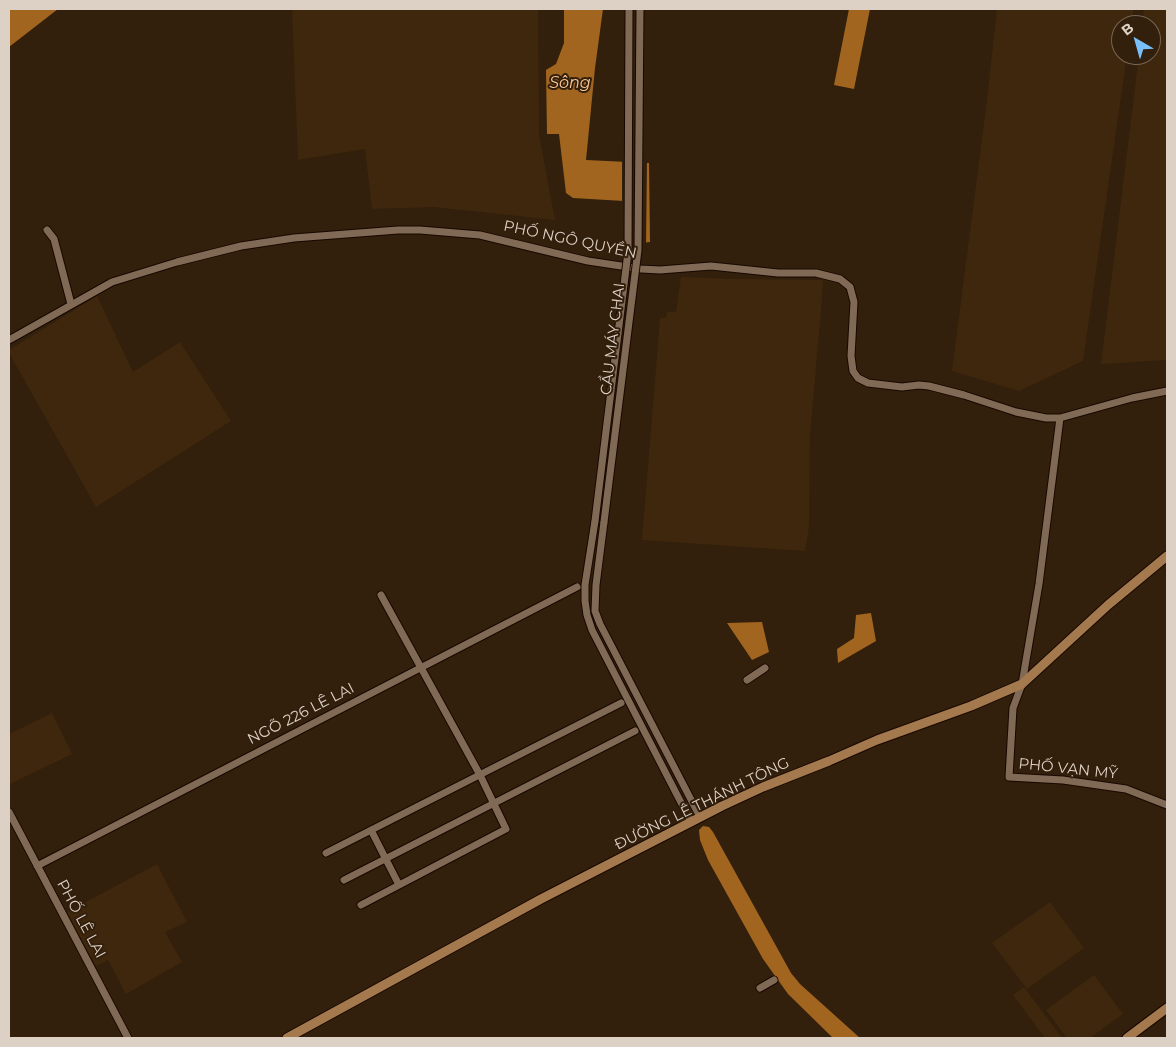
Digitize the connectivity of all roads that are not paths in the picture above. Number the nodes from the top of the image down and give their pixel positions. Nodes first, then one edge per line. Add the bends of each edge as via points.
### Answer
1 (629, 9) edge
2 (640, 9) edge
3 (47, 230) dead end
4 (71, 304) junction
5 (9, 340) edge
6 (1167, 391) edge
7 (1060, 418) junction
8 (1167, 556) edge
9 (577, 587) dead end
10 (381, 595) dead end
11 (420, 668) junction
12 (765, 668) dead end
13 (747, 680) dead end
14 (1022, 684) junction
15 (621, 703) dead end
16 (636, 731) dead end
17 (480, 775) junction
18 (494, 803) junction
19 (1167, 805) edge
20 (9, 812) edge
21 (700, 817) junction
22 (691, 822) junction
23 (371, 830) junction
24 (326, 853) dead end
25 (386, 859) junction
26 (37, 866) junction
27 (344, 880) dead end
28 (399, 885) junction
29 (361, 905) dead end
30 (774, 980) dead end
31 (760, 988) dead end
32 (1167, 1008) edge
33 (128, 1038) edge
34 (287, 1038) edge
35 (1127, 1038) edge

1 - 22 street, CẦU MÁY CHAI, bridge via 628,252 585,601 592,630
2 - 21 street, CẦU MÁY CHAI, bridge via 638,250 595,610
3 - 4 street via 54,239
4 - 5 street, PHỐ NGÔ QUYỀN
4 - 7 street, PHỐ NGÔ QUYỀN via 112,282 241,246 294,238 398,230 480,235 588,261 641,269 710,266 778,273 816,273 840,279 850,287 854,302 851,356 853,371 858,378 868,383 902,387 929,386 1023,414
6 - 7 street, PHỐ NGÔ QUYỀN
7 - 14 street, PHỐ VẠN MỸ via 1039,584
8 - 14 main road, ĐƯỜNG LÊ THÁNH TÔNG
9 - 11 street, NGÕ 226 LÊ LAI
10 - 11 street
11 - 17 street
11 - 26 street, NGÕ 226 LÊ LAI
12 - 13 street
14 - 19 street, PHỐ VẠN MỸ via 1013,708 1009,777 1064,780 1126,789
14 - 21 main road, ĐƯỜNG LÊ THÁNH TÔNG via 972,706 876,740
15 - 17 street
16 - 18 street
17 - 18 street
17 - 23 street
18 - 25 street
18 - 28 street via 506,828
20 - 26 street, PHỐ LÊ LAI
21 - 22 main road, ĐƯỜNG LÊ THÁNH TÔNG
22 - 34 main road, ĐƯỜNG LÊ THÁNH TÔNG
23 - 24 street
23 - 25 street
25 - 27 street
25 - 28 street
26 - 33 street, PHỐ LÊ LAI
28 - 29 street
30 - 31 street
32 - 35 main road

